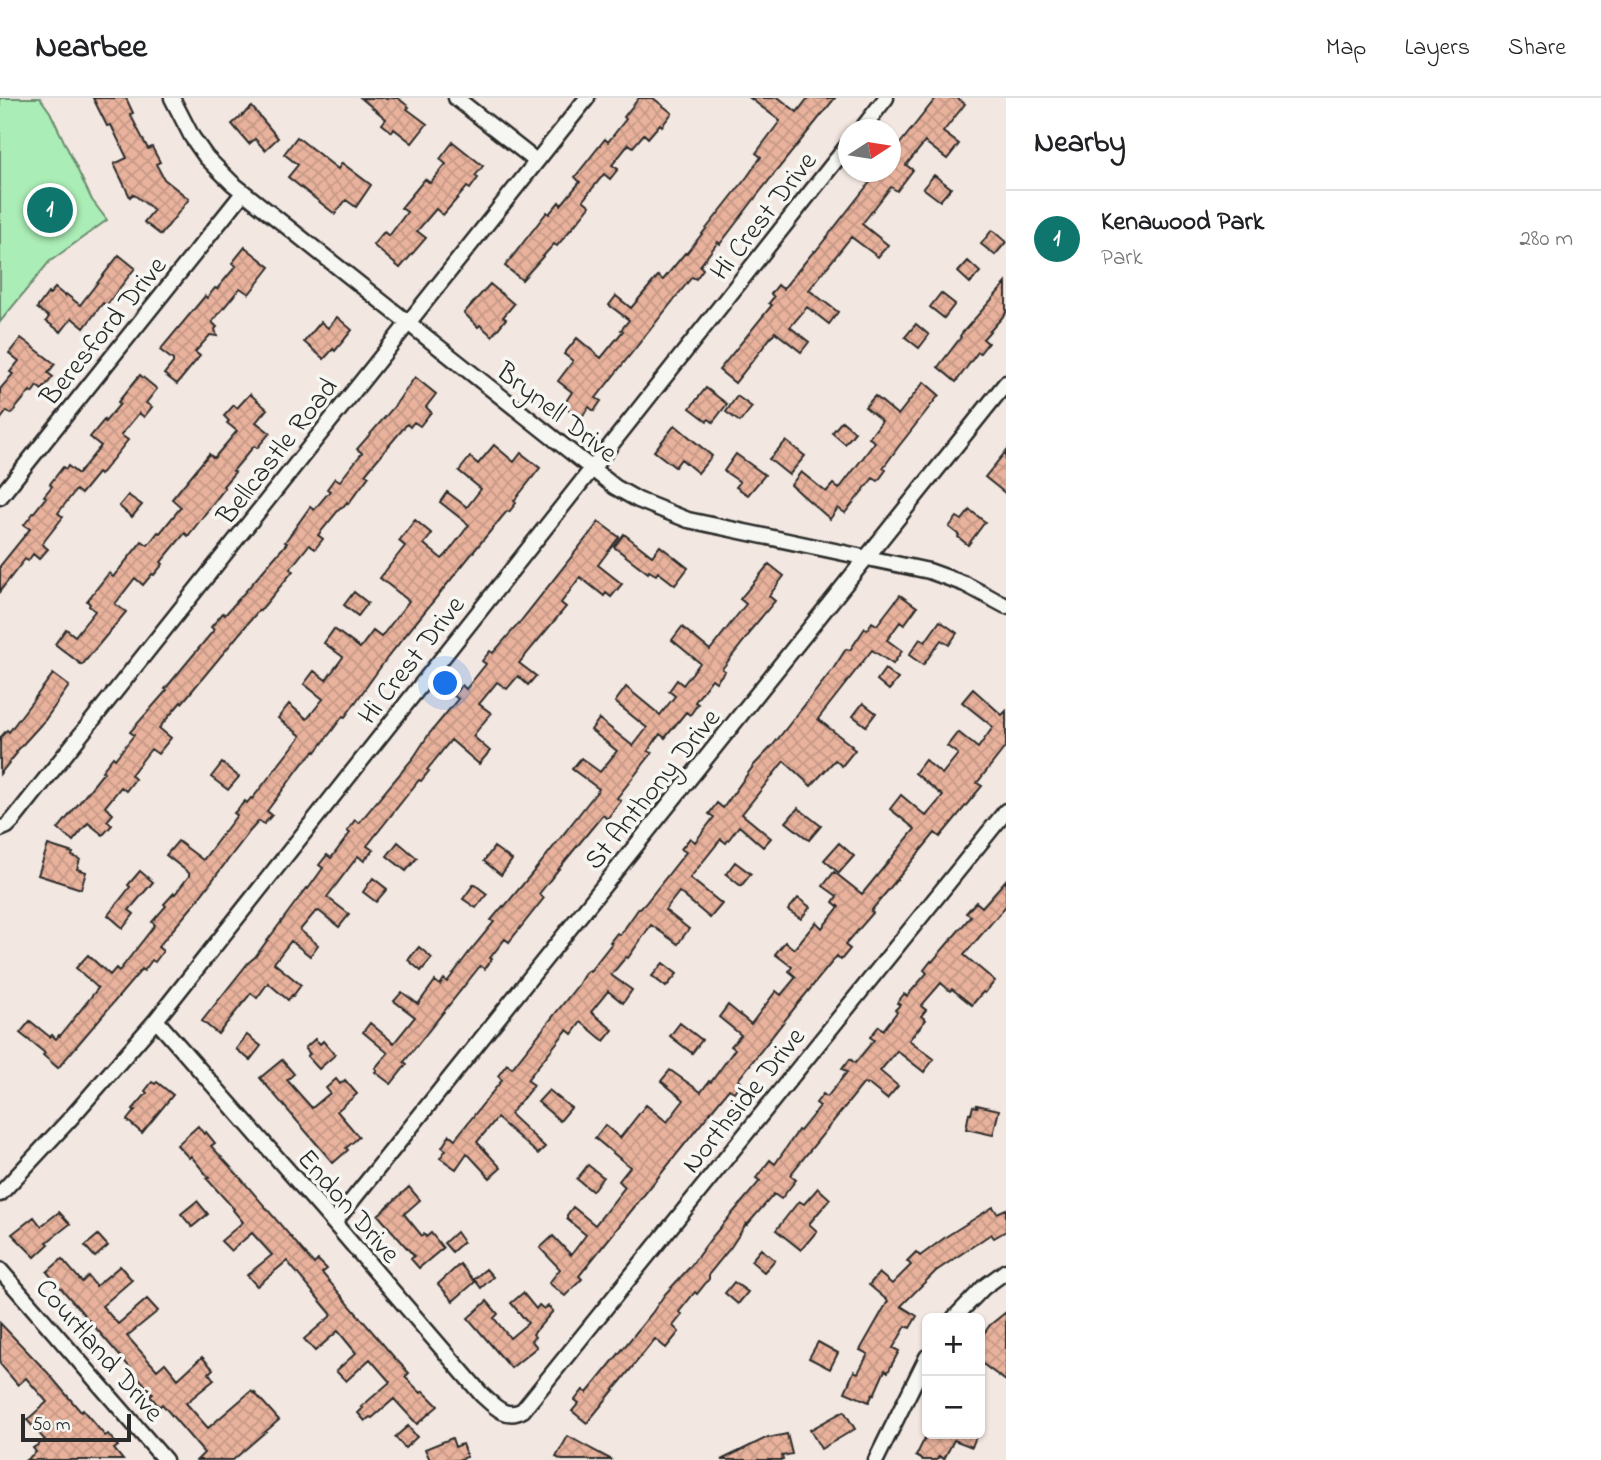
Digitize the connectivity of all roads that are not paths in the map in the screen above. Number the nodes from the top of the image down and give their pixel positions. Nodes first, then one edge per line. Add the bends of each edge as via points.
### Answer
1 (172, 98) edge
2 (456, 98) edge
3 (587, 98) edge
4 (886, 98) edge
5 (870, 119) edge
6 (838, 159) edge
7 (536, 162) junction
8 (243, 193) junction
9 (408, 324) junction
10 (1006, 383) edge
11 (592, 469) junction
12 (0, 497) edge
13 (866, 559) junction
14 (1006, 606) edge
15 (1006, 811) edge
16 (0, 829) edge
17 (156, 1020) junction
18 (0, 1194) edge
19 (334, 1223) junction
20 (0, 1270) edge
21 (1006, 1271) edge
22 (959, 1313) edge
23 (922, 1367) edge
24 (513, 1414) joint
25 (165, 1460) edge
26 (876, 1460) edge

1 - 8 street, Brynell Drive via 206,158
2 - 7 street
3 - 7 street, Bellcastle Road
4 - 5 street
6 - 11 street, Hi Crest Drive
7 - 9 street, Bellcastle Road
8 - 9 street, Brynell Drive
8 - 12 street, Beresford Drive
9 - 11 street, Brynell Drive
9 - 16 street, Bellcastle Road via 13,820
10 - 13 street, St Anthony Drive
11 - 13 street, Brynell Drive via 638,500 688,520
11 - 17 street, Hi Crest Drive
13 - 14 street, Brynell Drive via 929,571
13 - 19 street, St Anthony Drive
15 - 24 street, Northside Drive via 523,1410
17 - 18 street, Hi Crest Drive
17 - 19 street, Endon Drive
19 - 24 street, Endon Drive via 482,1395 502,1412
20 - 25 street, Courtland Drive
21 - 22 street
23 - 26 street

